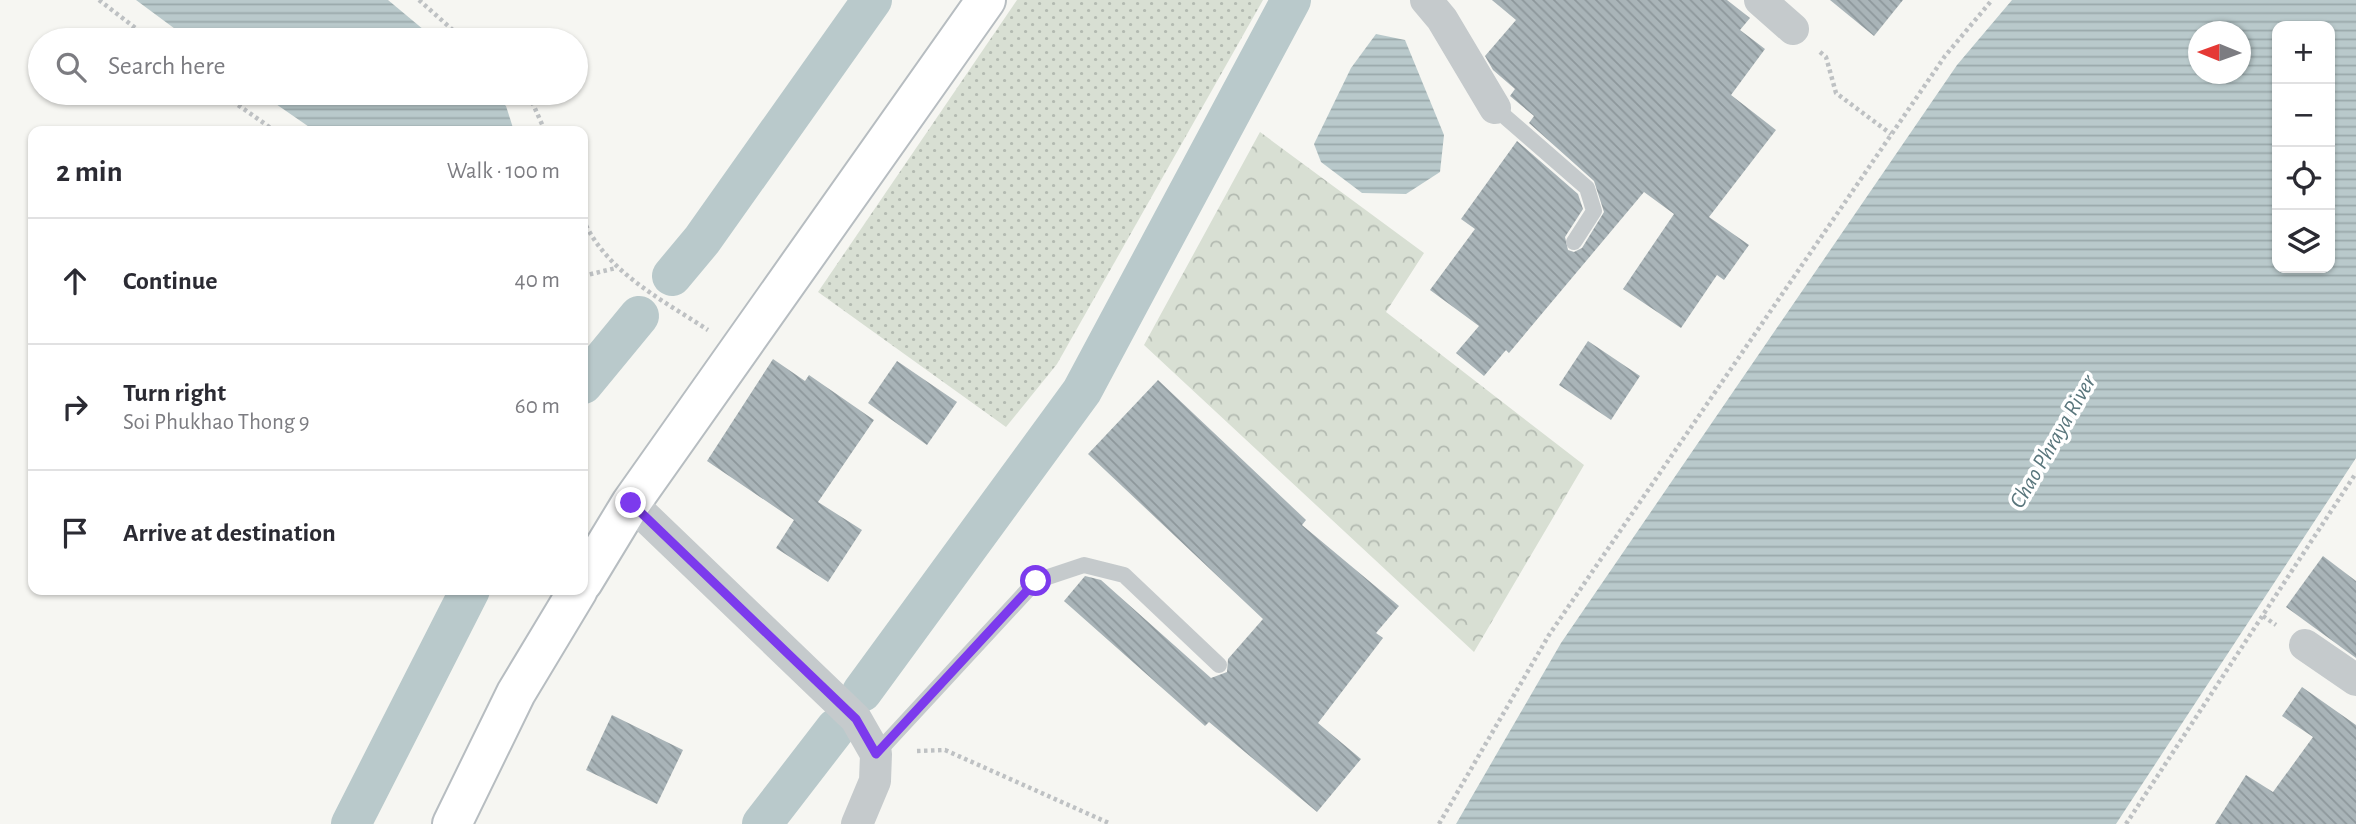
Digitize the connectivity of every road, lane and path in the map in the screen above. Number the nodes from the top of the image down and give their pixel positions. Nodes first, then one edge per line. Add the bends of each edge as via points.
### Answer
1 (99, 0) edge
2 (419, 0) edge
3 (986, 0) edge
4 (1426, 0) edge
5 (1760, 0) edge
6 (1992, 0) edge
7 (135, 28) edge
8 (450, 28) edge
9 (1793, 29) joint
10 (238, 105) edge
11 (533, 105) edge
12 (1495, 108) joint
13 (268, 126) edge
14 (543, 126) edge
15 (1891, 134) junction
16 (588, 232) edge
17 (1574, 242) dead end
18 (615, 268) junction
19 (588, 275) edge
20 (737, 350) junction
21 (2356, 473) edge
22 (631, 503) junction
23 (588, 574) edge
24 (575, 595) edge
25 (2305, 645) dead end
26 (1219, 665) dead end
27 (2356, 680) edge
28 (876, 754) junction
29 (452, 824) edge
30 (857, 824) edge
31 (1111, 824) edge
32 (1439, 824) edge
33 (2126, 824) edge

1 - 7 path
2 - 8 path
3 - 20 street
4 - 12 street
5 - 9 street
6 - 15 path via 1945,56
9 - 15 path via 1826,57 1836,93
10 - 13 path
11 - 14 path
12 - 17 lane via 1587,188 1594,211
15 - 32 path via 1549,635
16 - 18 path
18 - 19 path
18 - 20 path
20 - 22 street
21 - 33 path
22 - 23 street
22 - 28 street via 856,719
24 - 29 street via 516,693
25 - 27 street
26 - 28 lane via 1124,575 1084,565 1036,581
28 - 30 street via 875,780
28 - 31 path via 945,750

